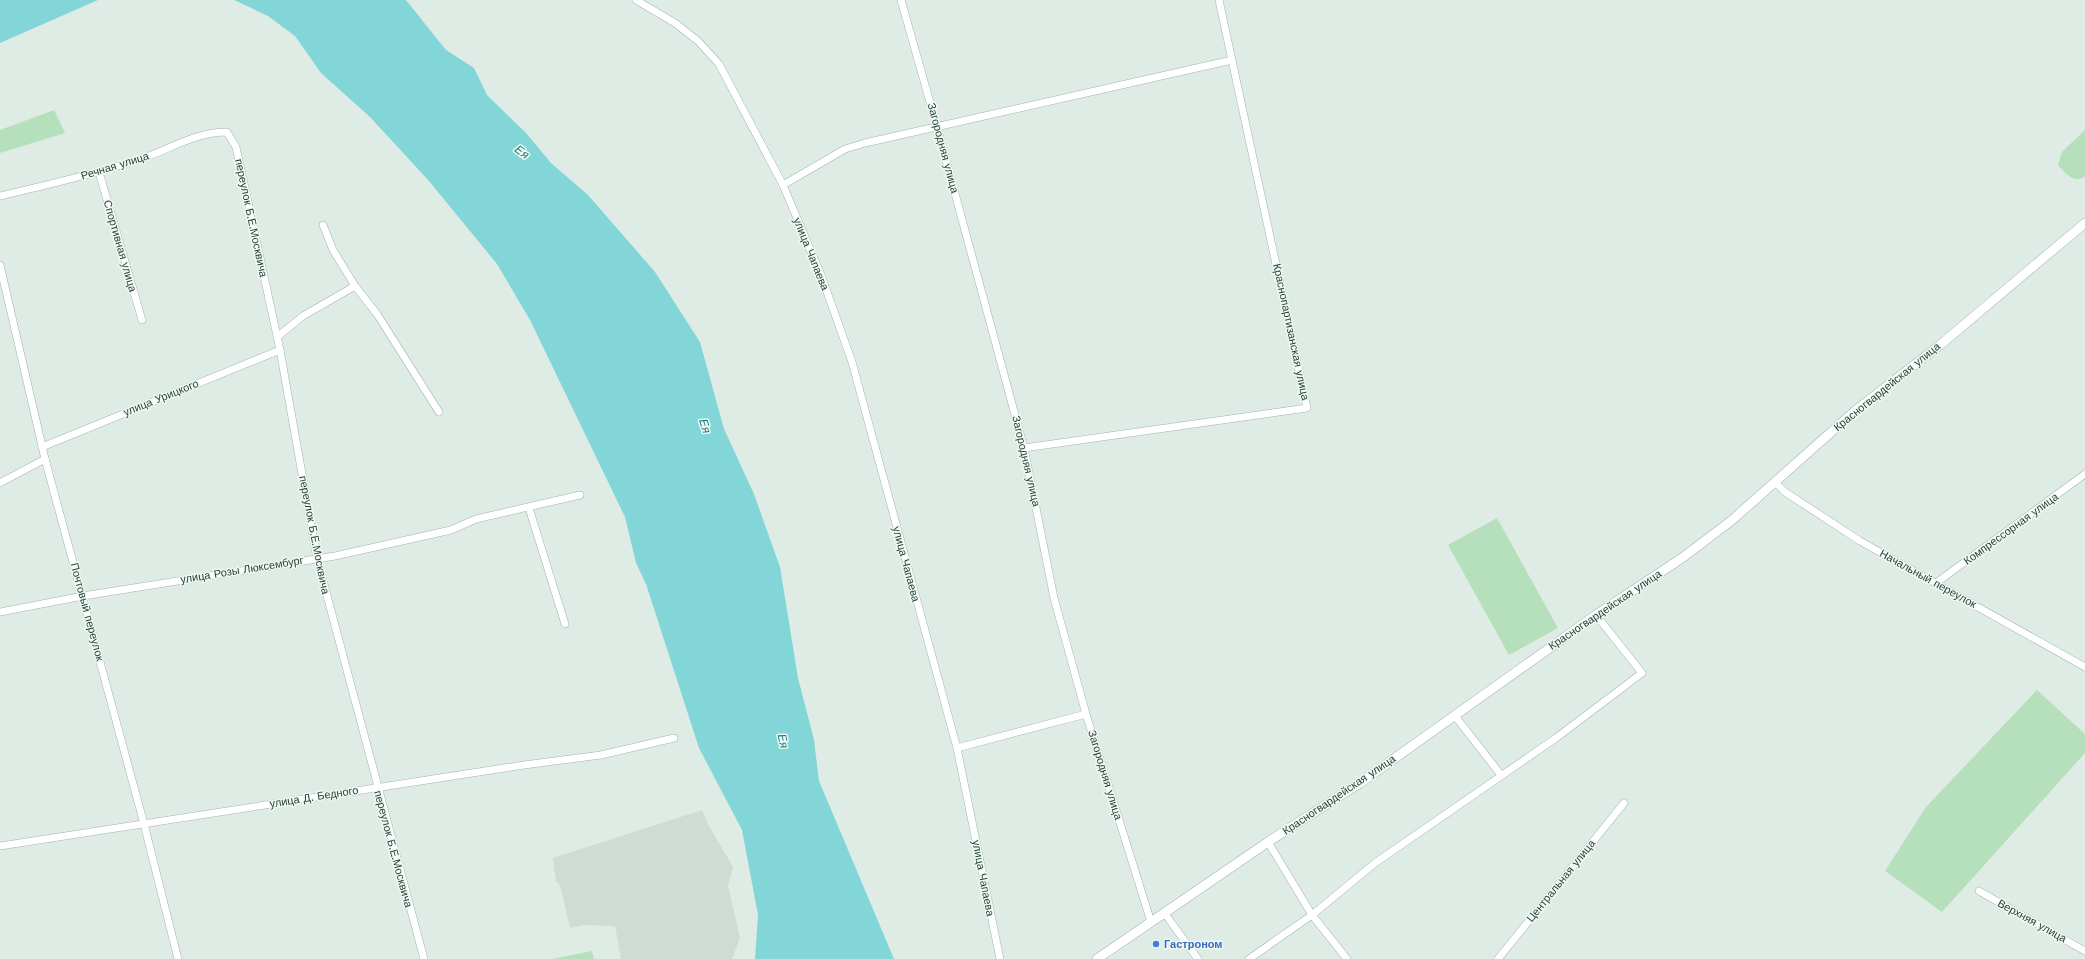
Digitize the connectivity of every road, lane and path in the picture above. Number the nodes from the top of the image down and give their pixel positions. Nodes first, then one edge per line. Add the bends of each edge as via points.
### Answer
1 (636, 0) edge
2 (901, 0) edge
3 (1219, 0) edge
4 (1232, 60) junction
5 (937, 127) junction
6 (227, 132) joint
7 (99, 172) junction
8 (783, 185) junction
9 (0, 196) edge
10 (2085, 223) edge
11 (323, 225) dead end
12 (0, 265) edge
13 (355, 286) junction
14 (142, 320) dead end
15 (277, 337) junction
16 (280, 350) junction
17 (439, 412) dead end
18 (42, 447) junction
19 (1024, 448) junction
20 (45, 459) junction
21 (2085, 474) edge
22 (0, 483) edge
23 (1776, 483) junction
24 (580, 495) dead end
25 (529, 508) junction
26 (316, 558) junction
27 (1936, 584) junction
28 (83, 596) junction
29 (0, 612) edge
30 (1596, 615) junction
31 (565, 624) dead end
32 (2085, 667) edge
33 (1086, 714) junction
34 (1455, 716) junction
35 (674, 738) dead end
36 (957, 748) junction
37 (1501, 775) junction
38 (376, 788) junction
39 (1624, 802) dead end
40 (144, 824) junction
41 (1268, 842) junction
42 (0, 846) edge
43 (1979, 891) dead end
44 (1165, 914) junction
45 (1312, 915) junction
46 (1151, 922) junction
47 (2085, 951) edge
48 (999, 956) edge
49 (178, 959) edge
50 (424, 959) edge
51 (1096, 959) edge
52 (1198, 959) edge
53 (1249, 959) edge
54 (1347, 959) edge
55 (1498, 959) edge

1 - 8 street, улица Чапаева via 680,27 698,41 719,64
2 - 5 street, Загородняя улица
3 - 4 street, Краснопартизанская улица
4 - 5 street
4 - 19 street, Краснопартизанская улица via 1307,408
5 - 8 street via 845,149
5 - 19 street, Загородняя улица
6 - 7 street, Речная улица via 213,132
6 - 15 street, переулок Б.Е.Москвича via 236,147
7 - 9 street, Речная улица
7 - 14 street, Спортивная улица
8 - 36 street, улица Чапаева via 821,275 852,362
10 - 23 street, Красногвардейская улица via 1940,345 1855,411
11 - 13 street via 333,250
12 - 18 street, Почтовый переулок
13 - 15 street via 303,316
13 - 17 street via 378,314
15 - 16 street, переулок Б.Е.Москвича
16 - 18 street, улица Урицкого
16 - 26 street, переулок Б.Е.Москвича
18 - 20 street, Почтовый переулок
19 - 33 street, Загородняя улица via 1054,598
20 - 22 street
20 - 28 street, Почтовый переулок
21 - 27 street, Компрессорная улица
23 - 27 street, Начальный переулок via 1785,492 1860,541
23 - 30 street, Красногвардейская улица via 1682,558
24 - 25 street, улица Розы Люксембург
25 - 26 street, улица Розы Люксембург via 476,519 451,530
25 - 31 street
26 - 28 street, улица Розы Люксембург
26 - 38 street, переулок Б.Е.Москвича
27 - 32 street, Начальный переулок
28 - 29 street, улица Розы Люксембург
28 - 40 street, Почтовый переулок
30 - 34 street, Красногвардейская улица
30 - 37 street via 1642,673 1556,738
33 - 36 street
33 - 46 street, Загородняя улица
34 - 37 street
34 - 41 street, Красногвардейская улица via 1360,783
35 - 38 street, улица Д. Бедного via 600,755
36 - 48 street, улица Чапаева
37 - 45 street via 1375,863
38 - 40 street, улица Д. Бедного
38 - 50 street, переулок Б.Е.Москвича
39 - 55 street, Центральная улица
40 - 42 street, улица Д. Бедного
40 - 49 street, Почтовый переулок
41 - 44 street, Красногвардейская улица
41 - 45 street
43 - 47 street, Верхняя улица
44 - 46 street, Красногвардейская улица
44 - 52 street
45 - 53 street
45 - 54 street
46 - 51 street, Красногвардейская улица

